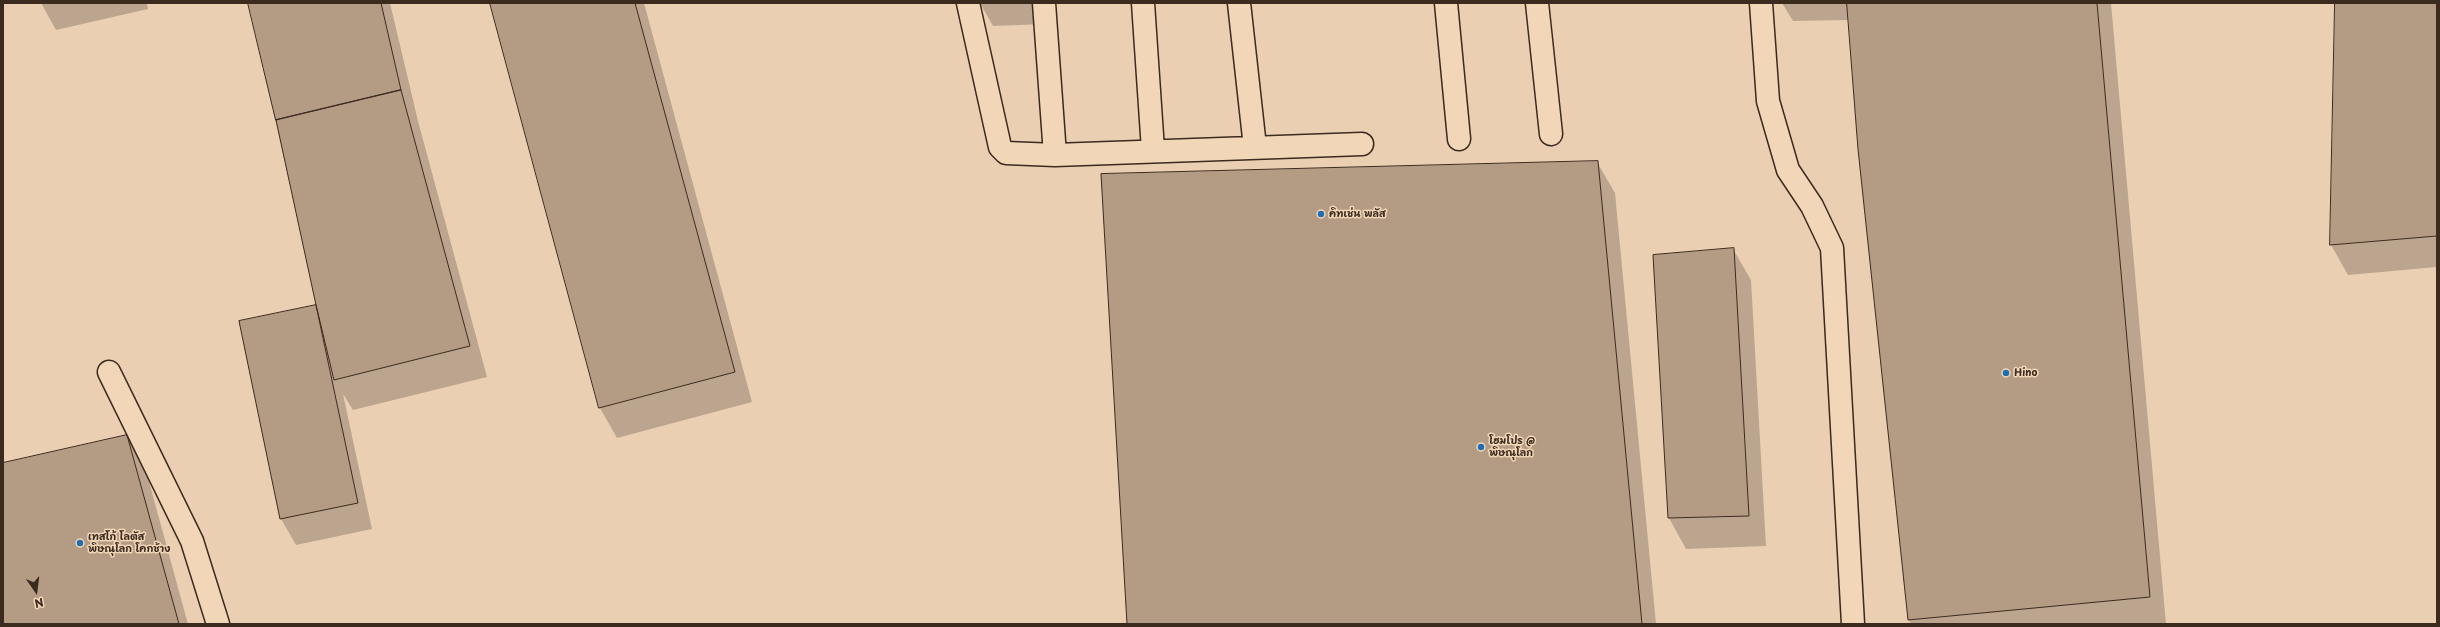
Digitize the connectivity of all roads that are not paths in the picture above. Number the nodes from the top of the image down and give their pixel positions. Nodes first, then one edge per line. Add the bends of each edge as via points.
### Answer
1 (968, 3) edge
2 (1044, 3) edge
3 (1143, 3) edge
4 (1239, 3) edge
5 (1446, 3) edge
6 (1537, 3) edge
7 (1761, 3) edge
8 (1551, 134) dead end
9 (1459, 139) dead end
10 (1362, 144) dead end
11 (1255, 147) junction
12 (1154, 150) junction
13 (1055, 154) junction
14 (109, 372) dead end
15 (218, 624) edge
16 (1853, 624) edge

1 - 13 lane via 1000,147 1012,155
2 - 13 lane
3 - 12 lane
4 - 11 lane
5 - 9 lane
6 - 8 lane
7 - 16 lane via 1768,101 1788,170 1812,206 1832,248
10 - 11 lane
11 - 12 lane
12 - 13 lane
14 - 15 lane via 192,541

